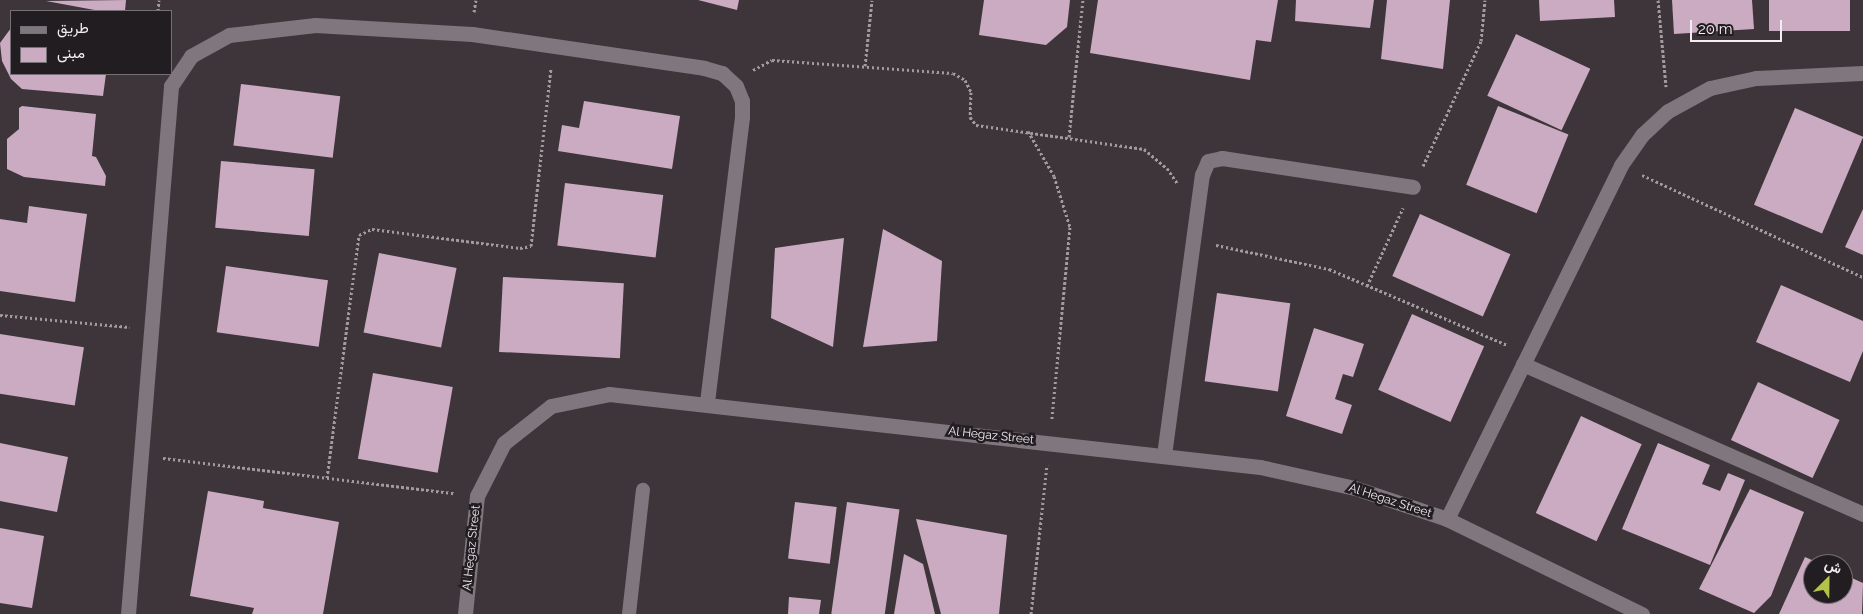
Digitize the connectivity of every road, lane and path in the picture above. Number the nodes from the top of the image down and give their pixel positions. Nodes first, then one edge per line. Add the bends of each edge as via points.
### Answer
1 (872, 0) edge
2 (1083, 0) edge
3 (1485, 0) edge
4 (1658, 0) edge
5 (553, 46) junction
6 (865, 66) junction
7 (1863, 73) edge
8 (736, 86) junction
9 (1668, 111) junction
10 (1027, 130) junction
11 (1069, 137) junction
12 (1621, 165) junction
13 (1180, 187) dead end
14 (1413, 187) junction
15 (1193, 240) junction
16 (1863, 277) edge
17 (1367, 286) junction
18 (0, 315) edge
19 (151, 330) junction
20 (1526, 359) junction
21 (707, 404) junction
22 (1049, 442) junction
23 (1164, 455) junction
24 (141, 456) junction
25 (327, 478) junction
26 (643, 490) dead end
27 (477, 496) junction
28 (1863, 514) edge
29 (1447, 519) junction
30 (128, 614) edge
31 (465, 614) edge
32 (629, 614) edge
33 (1031, 614) edge
34 (1642, 614) edge

1 - 6 path
2 - 11 path
3 - 14 path via 1481,41
4 - 9 path
5 - 8 street via 704,68 722,73
5 - 19 street via 472,34 315,25 229,35 191,56 171,86
5 - 25 path via 531,246 520,248 372,229 359,235
6 - 8 path via 772,60 752,71
6 - 10 path via 952,73 965,80 971,92 972,122
7 - 9 street via 1756,78 1710,88
8 - 21 street via 742,101 742,117
9 - 12 street via 1642,135
10 - 11 path
10 - 22 path via 1054,176 1070,227
11 - 13 path via 1144,149 1167,168
12 - 16 path
12 - 20 street
14 - 15 street via 1222,158 1208,161 1202,175
14 - 17 path
15 - 17 path via 1329,269
15 - 23 street
17 - 20 path
18 - 19 path
19 - 24 street
20 - 28 street
20 - 29 street
21 - 22 street, Al Hegaz Street
21 - 27 street, Al Hegaz Street via 609,394 551,406 504,443
22 - 23 street, Al Hegaz Street
22 - 33 path
23 - 29 street, Al Hegaz Street via 1260,467 1355,488
24 - 25 path
24 - 30 street
25 - 27 path
26 - 32 lane
27 - 31 street, Al Hegaz Street
29 - 34 street, Al Hegaz Street

